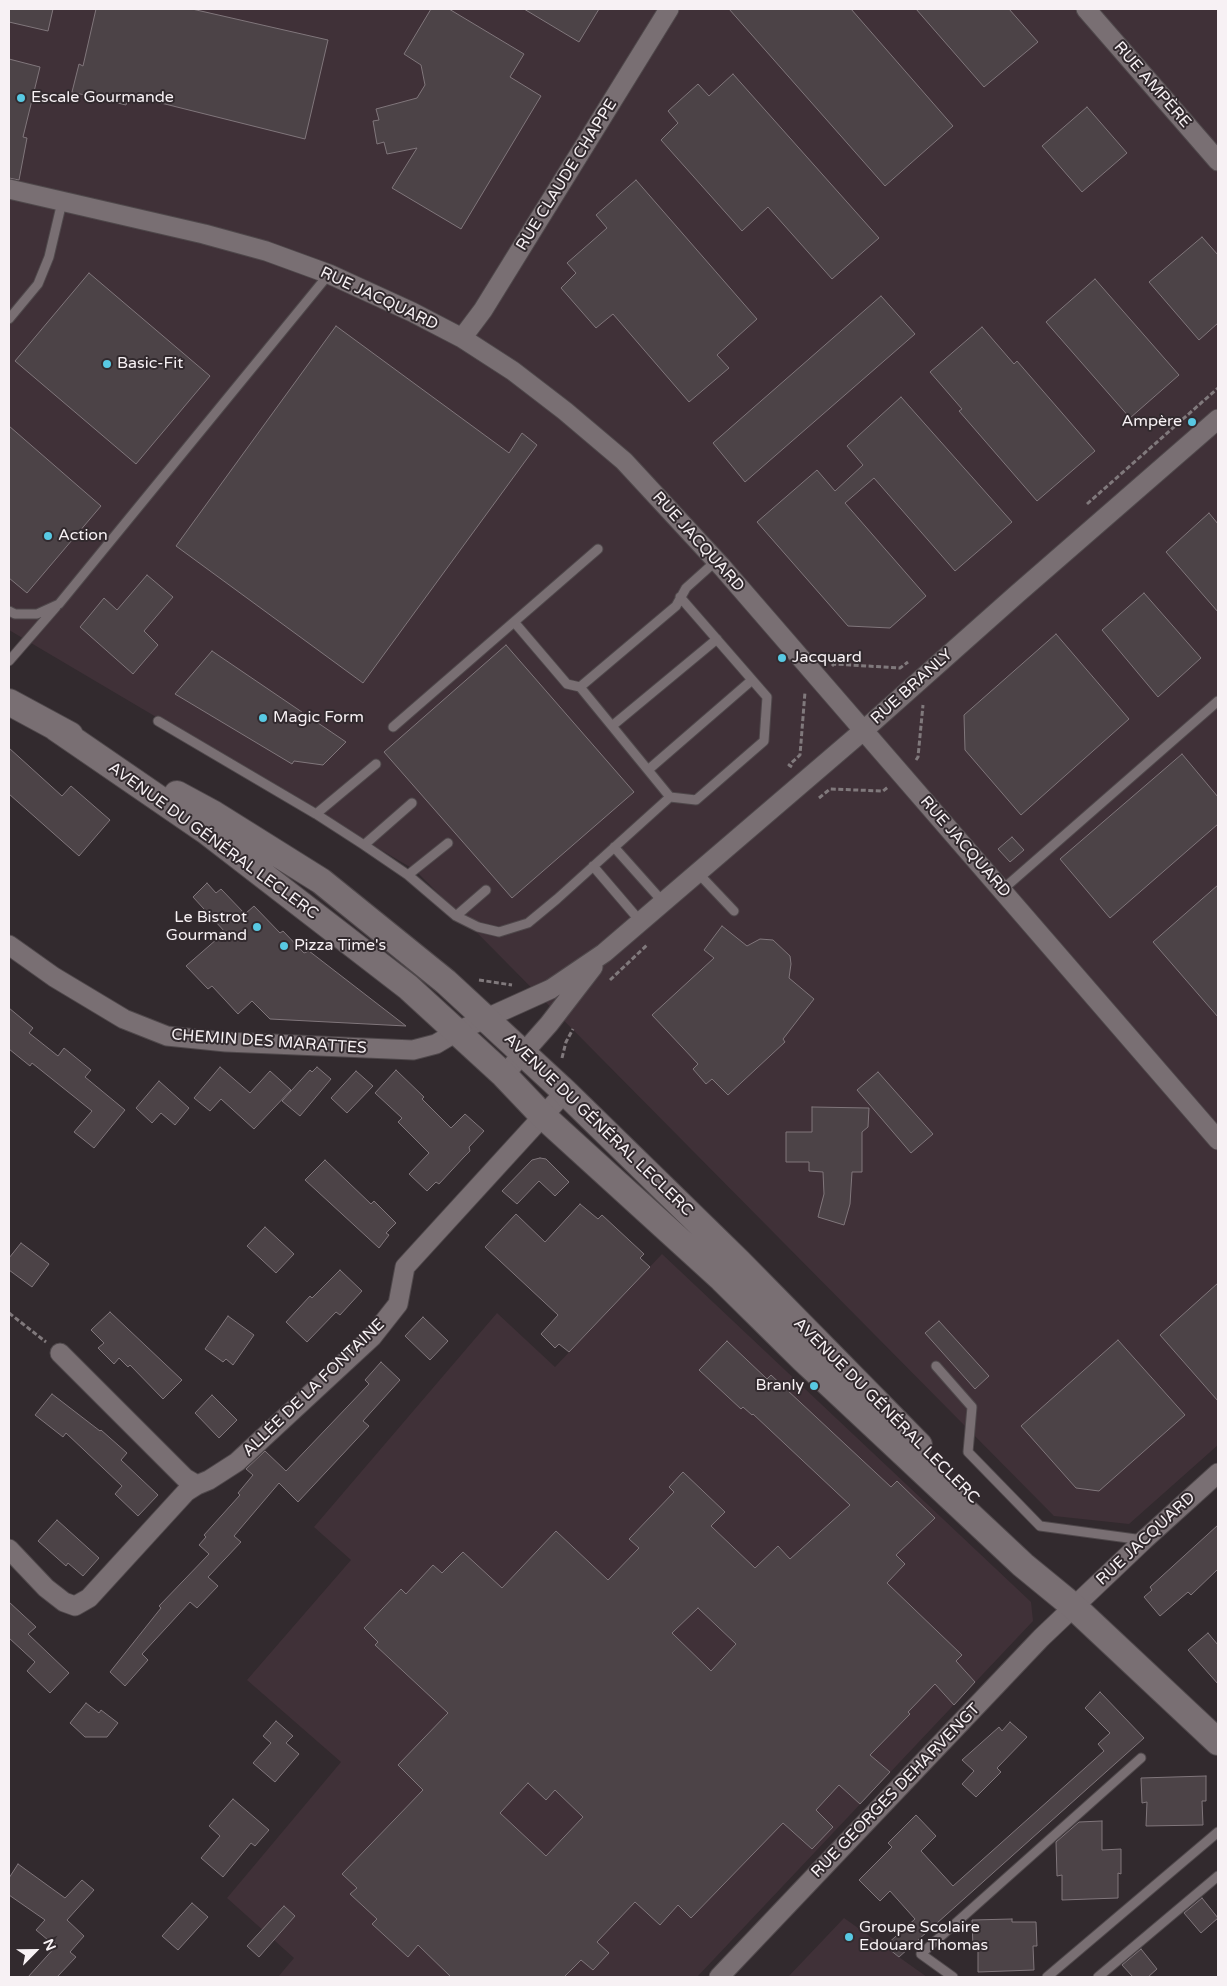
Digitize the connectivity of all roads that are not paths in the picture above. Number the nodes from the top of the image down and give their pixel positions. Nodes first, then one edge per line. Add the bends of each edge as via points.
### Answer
1 (669, 9) edge
2 (1086, 9) edge
3 (1218, 161) edge
4 (9, 189) edge
5 (62, 202) junction
6 (329, 274) junction
7 (9, 319) edge
8 (462, 338) junction
9 (1218, 420) edge
10 (598, 548) dead end
11 (716, 561) junction
12 (680, 598) junction
13 (59, 604) junction
14 (9, 612) edge
15 (515, 622) junction
16 (717, 639) junction
17 (9, 661) edge
18 (752, 680) junction
19 (580, 687) junction
20 (1218, 701) edge
21 (9, 702) edge
22 (158, 721) dead end
23 (612, 726) junction
24 (393, 727) dead end
25 (56, 728) junction
26 (864, 730) junction
27 (376, 764) dead end
28 (648, 770) junction
29 (670, 797) junction
30 (412, 803) dead end
31 (316, 814) junction
32 (448, 843) dead end
33 (364, 845) junction
34 (614, 847) junction
35 (593, 866) junction
36 (697, 872) junction
37 (408, 875) junction
38 (486, 890) dead end
39 (1002, 890) junction
40 (663, 902) junction
41 (734, 911) dead end
42 (456, 916) junction
43 (640, 921) junction
44 (9, 945) edge
45 (604, 953) junction
46 (488, 1019) junction
47 (458, 1031) junction
48 (522, 1052) junction
49 (504, 1075) junction
50 (565, 1092) junction
51 (543, 1116) junction
52 (1218, 1140) edge
53 (60, 1354) road end
54 (936, 1366) dead end
55 (1218, 1473) edge
56 (197, 1485) junction
57 (1144, 1540) junction
58 (9, 1549) edge
59 (1073, 1606) junction
60 (1218, 1742) edge
61 (1141, 1758) dead end
62 (1218, 1832) edge
63 (1218, 1876) edge
64 (719, 1977) edge
65 (953, 1977) edge
66 (1048, 1977) edge
67 (1098, 1977) edge

1 - 8 street, RUE CLAUDE CHAPPE via 483,310
2 - 3 street, RUE AMPÈRE
4 - 5 street, RUE JACQUARD
5 - 6 street, RUE JACQUARD via 212,236
5 - 7 lane via 49,257 38,284
6 - 8 street, RUE JACQUARD
6 - 13 lane
8 - 11 street, RUE JACQUARD via 565,411 624,461
9 - 26 street, RUE BRANLY
10 - 15 lane
11 - 12 lane via 686,588
11 - 26 street, RUE JACQUARD
12 - 16 lane
12 - 19 lane via 676,606
13 - 14 lane via 37,614
13 - 17 lane
15 - 19 lane via 567,684
15 - 24 lane
16 - 18 lane
16 - 23 lane
18 - 28 lane
18 - 29 lane via 767,697 764,742 696,800
19 - 23 lane
20 - 39 lane
21 - 25 main road, AVENUE DU GÉNÉRAL LECLERC
22 - 31 lane
23 - 28 lane
25 - 46 main road, AVENUE DU GÉNÉRAL LECLERC via 214,814 321,881
25 - 47 main road, AVENUE DU GÉNÉRAL LECLERC via 206,831 408,987
26 - 36 street, RUE BRANLY
26 - 39 street, RUE JACQUARD
27 - 31 lane
28 - 29 lane
29 - 34 lane
30 - 33 lane
31 - 33 lane
32 - 37 lane
33 - 37 lane
34 - 35 lane
34 - 40 lane
35 - 42 lane via 528,923 499,932
35 - 43 lane
36 - 40 street, RUE BRANLY
36 - 41 lane
37 - 42 lane
38 - 42 lane
39 - 52 street, RUE JACQUARD
40 - 43 street, RUE BRANLY
43 - 45 street, RUE BRANLY
44 - 47 street, CHEMIN DES MARATTES via 54,977 124,1019 166,1036 226,1042 413,1050 436,1044
45 - 46 street, RUE BRANLY via 551,989
45 - 48 street, RUE BRANLY via 549,1024
46 - 47 street, CHEMIN DES MARATTES
46 - 48 main road, AVENUE DU GÉNÉRAL LECLERC
47 - 49 main road, AVENUE DU GÉNÉRAL LECLERC
48 - 49 street, RUE BRANLY
48 - 50 main road, AVENUE DU GÉNÉRAL LECLERC
49 - 51 main road, AVENUE DU GÉNÉRAL LECLERC
50 - 51 street, ALLÉE DE LA FONTAINE
50 - 59 main road, AVENUE DU GÉNÉRAL LECLERC via 739,1262 1028,1556
51 - 56 street, ALLÉE DE LA FONTAINE via 404,1267 398,1304 372,1337 237,1462
51 - 59 main road, AVENUE DU GÉNÉRAL LECLERC via 722,1280 1023,1565
53 - 56 street via 184,1478
54 - 57 lane via 972,1407 968,1452 1040,1526
55 - 57 street, RUE JACQUARD
56 - 58 street, ALLÉE DE LA FONTAINE via 186,1492 88,1598 75,1606 46,1588
57 - 59 street, RUE JACQUARD
59 - 60 main road, AVENUE DU GÉNÉRAL LECLERC
59 - 64 street, RUE GEORGES DEHARVENGT
61 - 65 lane via 922,1954
62 - 66 lane
63 - 67 lane

